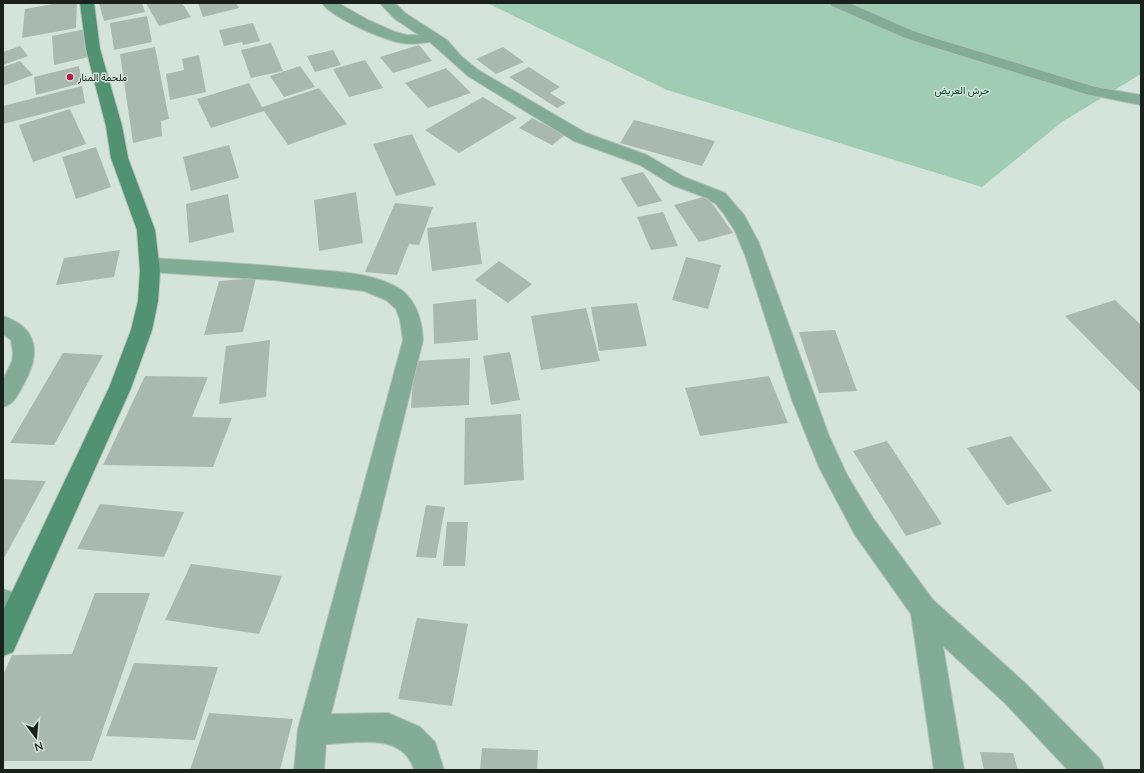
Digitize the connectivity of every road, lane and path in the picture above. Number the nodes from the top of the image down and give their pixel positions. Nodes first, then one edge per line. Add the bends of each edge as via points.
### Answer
1 (87, 3) edge
2 (329, 3) edge
3 (387, 3) edge
4 (837, 3) edge
5 (434, 37) junction
6 (1141, 100) edge
7 (150, 265) junction
8 (3, 324) edge
9 (3, 398) edge
10 (11, 605) edge
11 (924, 609) junction
12 (3, 642) edge
13 (314, 729) junction
14 (309, 770) edge
15 (429, 770) edge
16 (949, 770) edge
17 (1089, 770) edge

1 - 7 street via 90,36 114,128 119,158 145,224
2 - 5 street via 351,18 399,38 414,40
3 - 5 street via 400,16
4 - 6 street via 932,42 1092,91
5 - 11 street via 473,73 580,137 593,144 640,158 678,181 715,195 728,206 758,261 801,394 839,485 871,539
7 - 10 street via 147,310 131,361
7 - 13 street via 290,274 352,281 393,295 406,307 409,314 413,340
8 - 9 street via 20,334 25,351 23,365
10 - 12 street
11 - 16 street
11 - 17 street via 1015,693
13 - 14 street
13 - 15 street via 388,728 410,738 424,753

